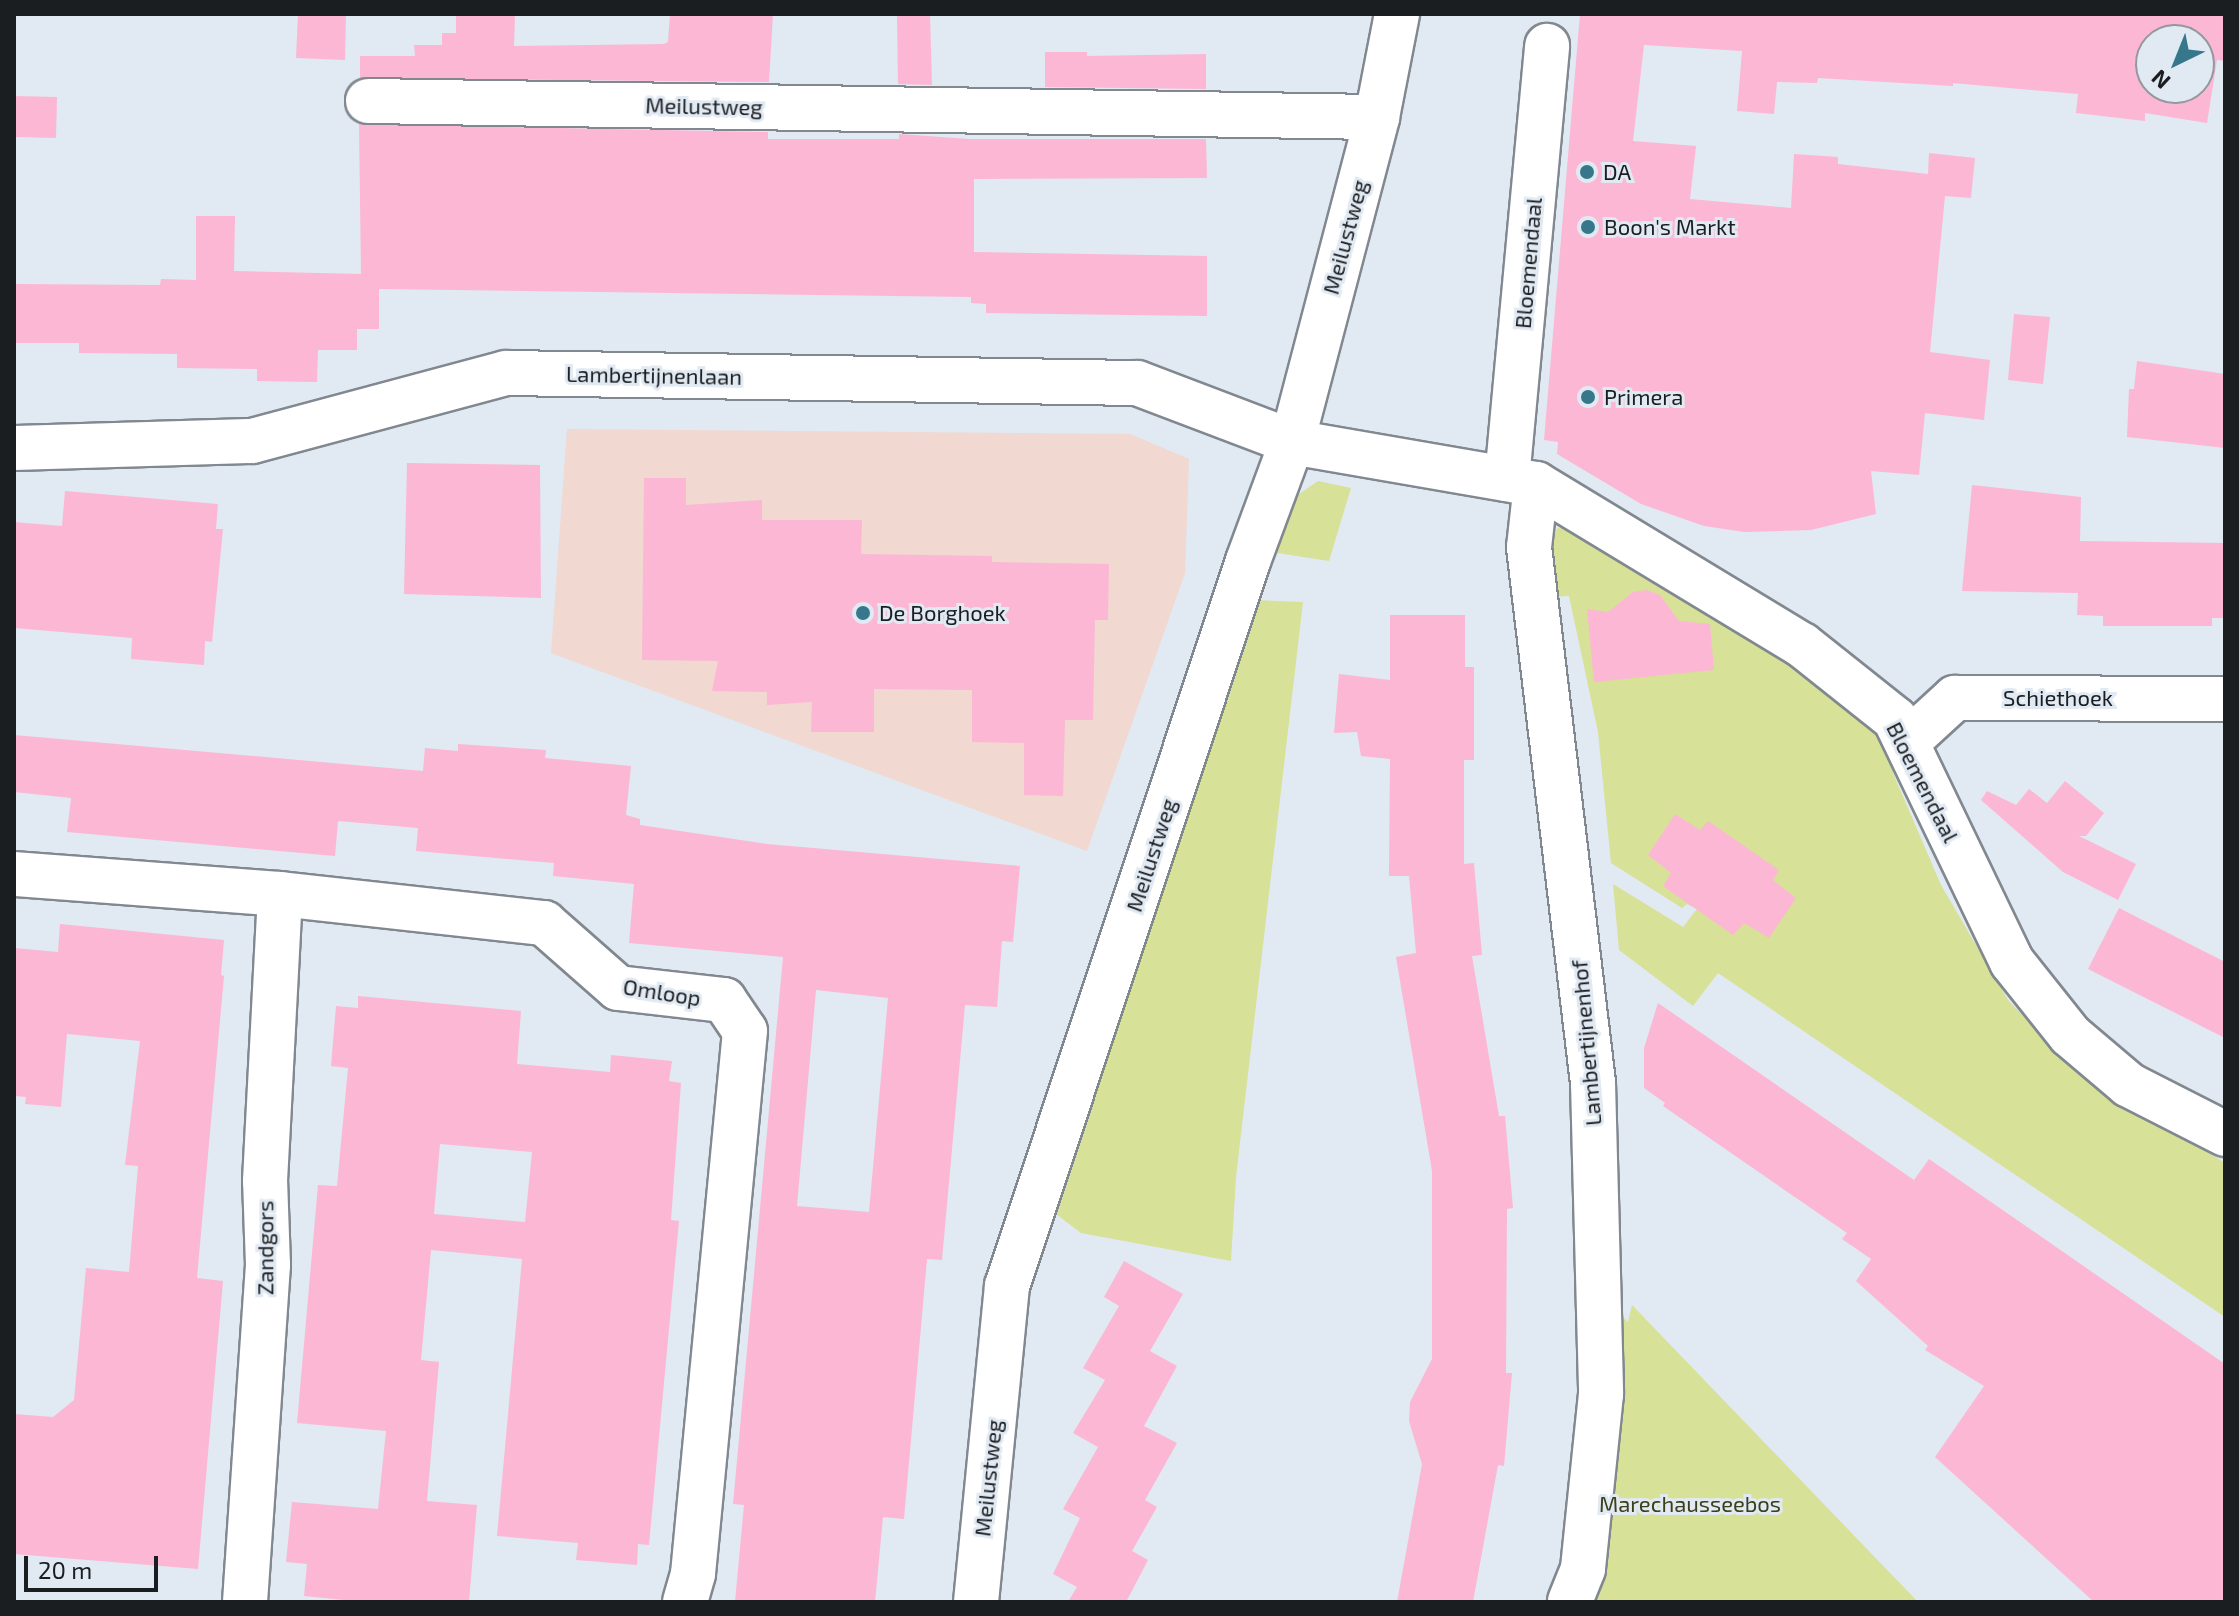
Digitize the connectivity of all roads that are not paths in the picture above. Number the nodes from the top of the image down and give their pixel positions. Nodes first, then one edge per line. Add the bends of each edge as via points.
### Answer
1 (1397, 14) edge
2 (1547, 46) dead end
3 (368, 101) dead end
4 (1377, 117) junction
5 (1292, 442) junction
6 (14, 448) edge
7 (1522, 482) junction
8 (2225, 699) edge
9 (1908, 741) junction
10 (14, 874) edge
11 (280, 894) junction
12 (2225, 1134) edge
13 (245, 1602) edge
14 (685, 1602) edge
15 (976, 1602) edge
16 (1570, 1602) edge

1 - 4 street, Meilustweg
2 - 7 street, Bloemendaal
3 - 4 street, Meilustweg
4 - 5 street, Meilustweg
5 - 6 street, Lambertijnenlaan via 1137,383 506,373 252,441
5 - 7 street, Bloemendaal
5 - 15 street, Meilustweg via 1007,1286
7 - 9 street, Bloemendaal via 1802,645 1895,719
7 - 16 street, Lambertijnenhof via 1594,1099 1601,1394 1583,1569
8 - 9 street, Schiethoek via 1955,698
9 - 12 street, Bloemendaal via 2012,962 2070,1035 2129,1085
10 - 11 street, Omloop
11 - 13 street, Zandgors via 265,1181 268,1265
11 - 14 street, Omloop via 544,923 618,988 724,1000 745,1031 693,1574

